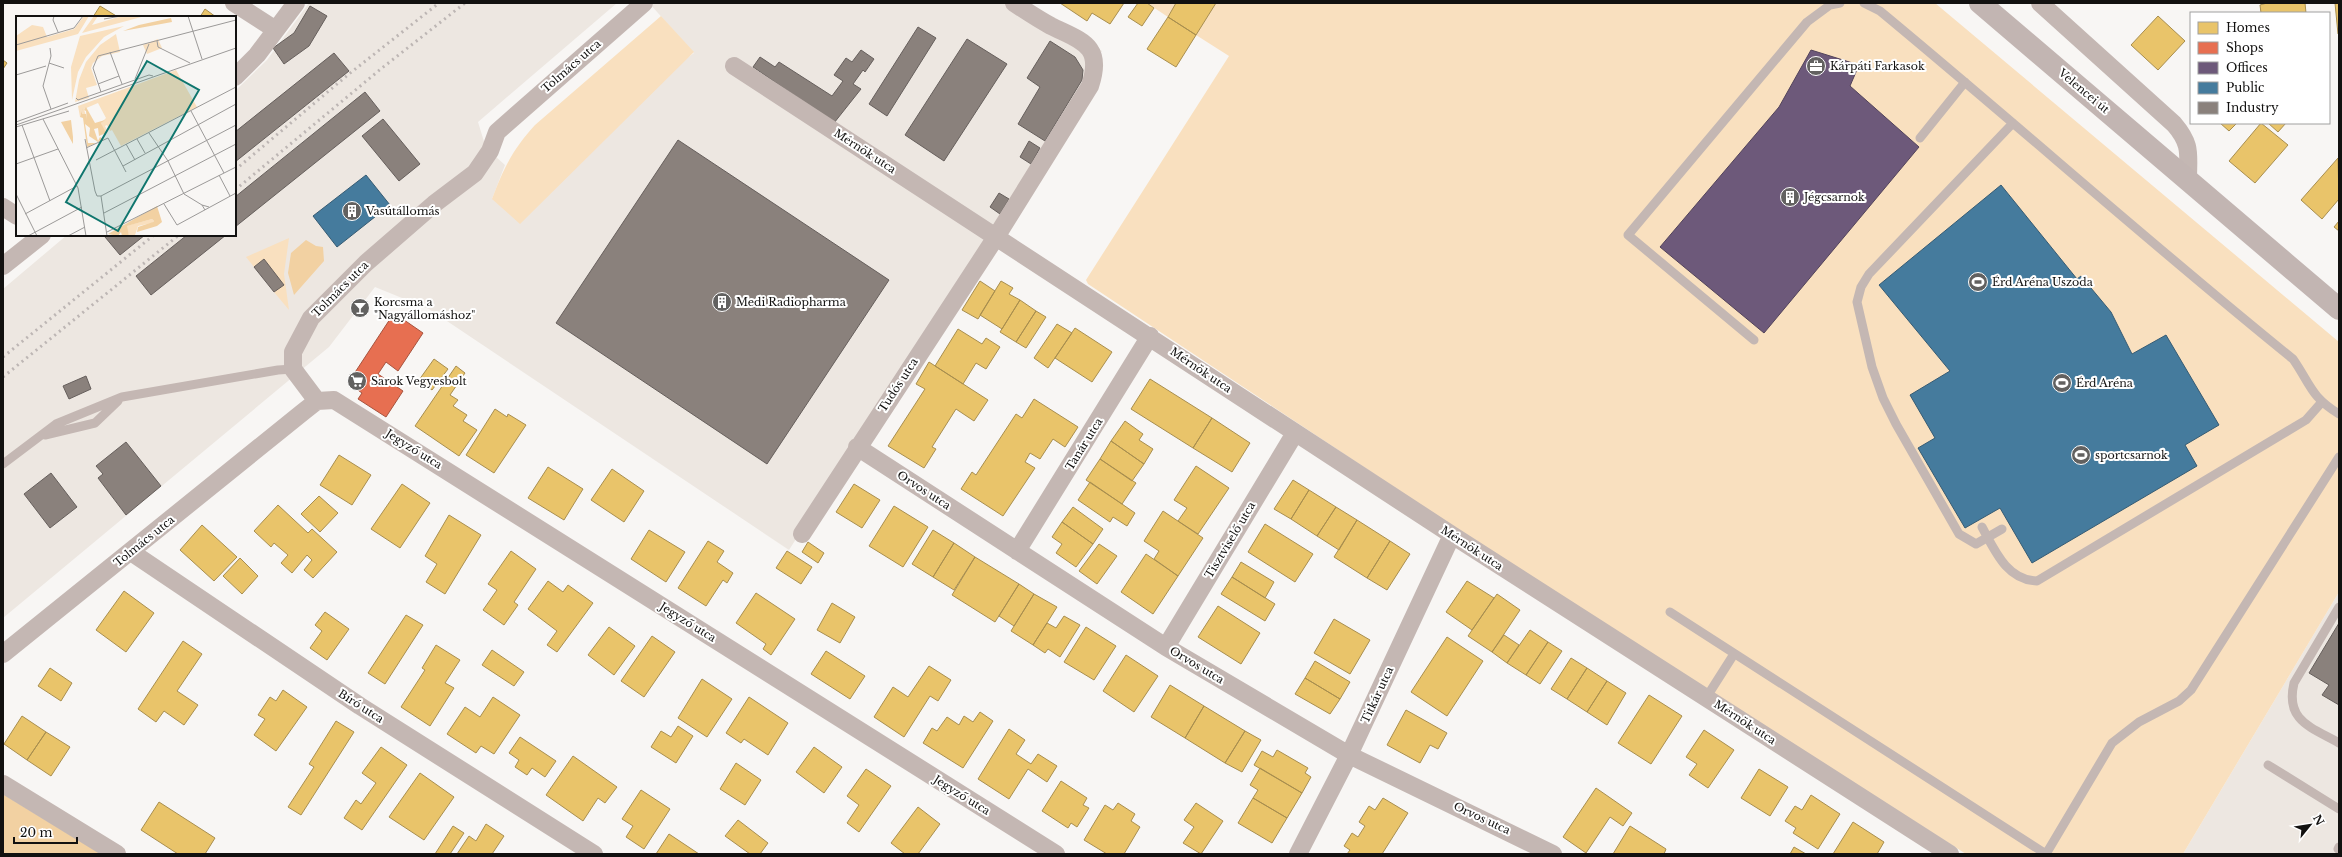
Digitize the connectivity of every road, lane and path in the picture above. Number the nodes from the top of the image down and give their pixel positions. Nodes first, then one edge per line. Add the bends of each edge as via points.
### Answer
1 (234, 3) edge
2 (296, 3) edge
3 (644, 3) edge
4 (1014, 3) edge
5 (1840, 3) edge
6 (1864, 3) edge
7 (1980, 3) edge
8 (2040, 3) edge
9 (276, 30) junction
10 (734, 66) dead end
11 (236, 76) edge
12 (1965, 82) junction
13 (2013, 123) junction
14 (1920, 138) dead end
15 (2188, 180) junction
16 (3, 207) edge
17 (16, 215) edge
18 (41, 236) edge
19 (996, 236) junction
20 (3, 266) edge
21 (2339, 309) edge
22 (1150, 336) junction
23 (1754, 340) dead end
24 (293, 369) junction
25 (122, 397) junction
26 (317, 401) junction
27 (2321, 403) junction
28 (2339, 414) edge
29 (1295, 433) junction
30 (40, 436) junction
31 (857, 447) junction
32 (2339, 457) edge
33 (3, 464) edge
34 (1982, 527) dead end
35 (2002, 529) dead end
36 (802, 534) dead end
37 (1452, 535) junction
38 (1988, 537) junction
39 (1017, 551) junction
40 (131, 552) junction
41 (2339, 607) edge
42 (1670, 612) dead end
43 (1166, 647) junction
44 (3, 654) edge
45 (1734, 654) junction
46 (1706, 698) junction
47 (2339, 743) edge
48 (1349, 755) junction
49 (2268, 765) dead end
50 (3, 784) edge
51 (2339, 809) edge
52 (117, 854) edge
53 (594, 854) edge
54 (1056, 854) edge
55 (1298, 854) edge
56 (1553, 854) edge
57 (1950, 854) edge
58 (2046, 854) edge

1 - 9 street
2 - 9 street
3 - 24 street, Tolmács utca via 497,132 490,151 475,173 434,204 366,263 311,318 293,352
4 - 19 street via 1084,43 1092,56 1095,70 1090,86
5 - 23 lane via 1830,5 1807,22 1628,235
6 - 12 lane via 1880,11
7 - 15 main road, Velencei út
8 - 15 street via 2174,124 2185,138 2188,149
9 - 11 street via 257,55
10 - 19 street, Mérnök utca
12 - 13 lane
12 - 14 lane
13 - 27 lane via 2293,359
13 - 38 lane via 1869,274 1861,287 1857,302 1872,367 1896,424 1959,534 1976,544
15 - 21 main road, Velencei út
16 - 17 street
18 - 20 street
19 - 22 street, Mérnök utca
19 - 31 street, Tudós utca
22 - 29 street, Mérnök utca
22 - 39 street, Tanár utca
24 - 25 lane
24 - 26 street
25 - 30 lane via 56,424
25 - 30 lane via 95,423
26 - 40 street, Tolmács utca
26 - 54 street, Jegyző utca via 341,403
27 - 28 lane
27 - 38 lane via 2306,420 2037,581 2025,580 2014,573 2001,561
29 - 37 street, Mérnök utca
29 - 43 street, Tisztviselő utca
30 - 33 lane
31 - 36 street, Tudós utca
31 - 39 street, Orvos utca
32 - 58 lane via 2191,690 2179,701 2139,722 2112,743
34 - 38 lane
35 - 38 lane
37 - 46 street, Mérnök utca
37 - 48 street, Titkár utca
39 - 43 street, Orvos utca
40 - 44 street, Tolmács utca
40 - 53 street, Bíró utca via 360,706
41 - 47 lane via 2294,683 2291,694 2296,716
42 - 45 lane
43 - 48 street, Orvos utca
45 - 46 lane
45 - 58 lane
46 - 57 street, Mérnök utca
48 - 55 street, Titkár utca
48 - 56 street, Orvos utca
49 - 51 lane
50 - 52 street

